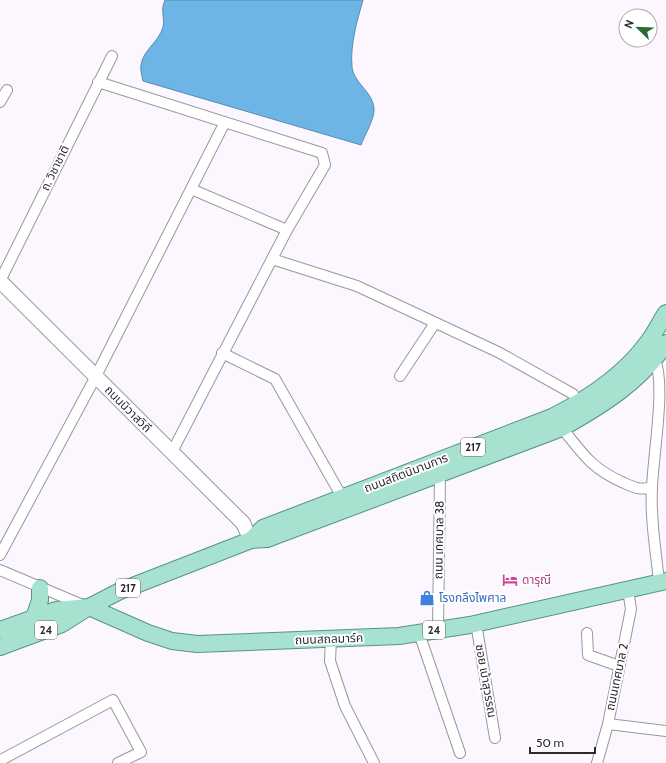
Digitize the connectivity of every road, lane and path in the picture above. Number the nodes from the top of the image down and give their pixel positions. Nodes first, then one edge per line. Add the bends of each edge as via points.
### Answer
1 (112, 56) dead end
2 (98, 82) junction
3 (7, 90) dead end
4 (0, 102) edge
5 (225, 122) junction
6 (191, 188) junction
7 (287, 230) junction
8 (272, 259) junction
9 (0, 281) edge
10 (666, 313) edge
11 (435, 323) junction
12 (666, 343) edge
13 (222, 353) junction
14 (655, 360) junction
15 (96, 376) junction
16 (400, 376) dead end
17 (666, 388) edge
18 (578, 404) junction
19 (562, 428) junction
20 (172, 452) junction
21 (440, 475) junction
22 (652, 487) junction
23 (342, 497) junction
24 (251, 540) junction
25 (0, 555) edge
26 (0, 570) edge
27 (663, 581) edge
28 (40, 588) junction
29 (628, 590) junction
30 (89, 607) junction
31 (34, 618) junction
32 (476, 623) junction
33 (438, 629) junction
34 (0, 630) edge
35 (419, 633) junction
36 (587, 633) dead end
37 (331, 638) junction
38 (0, 647) edge
39 (619, 666) junction
40 (608, 724) junction
41 (666, 731) edge
42 (496, 738) dead end
43 (460, 753) dead end
44 (1, 760) edge
45 (118, 763) edge
46 (374, 763) edge
47 (597, 763) edge

1 - 2 street, ถ. วิชาชาติ
2 - 5 street
2 - 9 street, ถ. วิชาชาติ
3 - 4 street
5 - 6 street
5 - 7 street via 322,153 325,164
6 - 7 street
6 - 15 street
7 - 8 street
8 - 11 street via 357,286
8 - 13 street
9 - 15 main road, ถนนนิวาสวิถี
10 - 18 main road, ถนนสถิตนิมานการ / 217 via 648,342 618,375
11 - 16 street
11 - 18 street via 535,372 573,394
12 - 14 main road, ถนนสถิตนิมานการ / 217
13 - 20 street
13 - 23 street via 274,379
14 - 17 street via 660,366
14 - 19 main road, ถนนสถิตนิมานการ / 217 via 626,387 594,410
15 - 20 main road, ถนนนิวาสวิถี
15 - 25 street
17 - 22 street via 665,411 656,450
18 - 23 main road, ถนนสถิตนิมานการ / 217
19 - 21 main road, ถนนสถิตนิมานการ / 217
19 - 22 street via 597,469 636,488 643,490
20 - 24 main road, ถนนนิวาสวิถี via 243,522
21 - 24 main road, ถนนสถิตนิมานการ / 217 via 267,539
21 - 33 street, ถนน เทศบาล 38
22 - 27 street via 652,508
23 - 24 main road, ถนนสถิตนิมานการ / 217 via 264,528
24 - 30 main road, ถนนสถิตนิมานการ / 217 via 120,591
26 - 28 street, ถนนสถลมาร์ค
27 - 29 main road, ถนนสถลมาร์ค / 24
28 - 30 street, ถนนสถลมาร์ค
28 - 31 main road via 40,600
29 - 32 main road, ถนนสถลมาร์ค / 24
29 - 39 street, ถนนเทศบาล 2 via 631,610
30 - 31 main road, ถนนสถิตนิมานการ / 24 via 56,610
30 - 37 main road, ถนนสถลมาร์ค / 24 via 172,641 196,644
30 - 38 main road, ถนนสถิตนิมานการ / 24 via 62,624
31 - 34 main road, ถนนสถิตนิมานการ / 24
32 - 33 main road, ถนนสถลมาร์ค / 24
32 - 42 street, ซอย เบ้าสุวรรณ
33 - 35 main road, ถนนสถลมาร์ค / 24
35 - 37 main road, ถนนสถลมาร์ค / 24
35 - 43 street
36 - 39 street via 588,655
37 - 46 street via 330,661 345,706
39 - 40 street, ถนนเทศบาล 2
40 - 41 street
40 - 47 street, ถนนเทศบาล 2
44 - 45 street via 113,700 141,752

